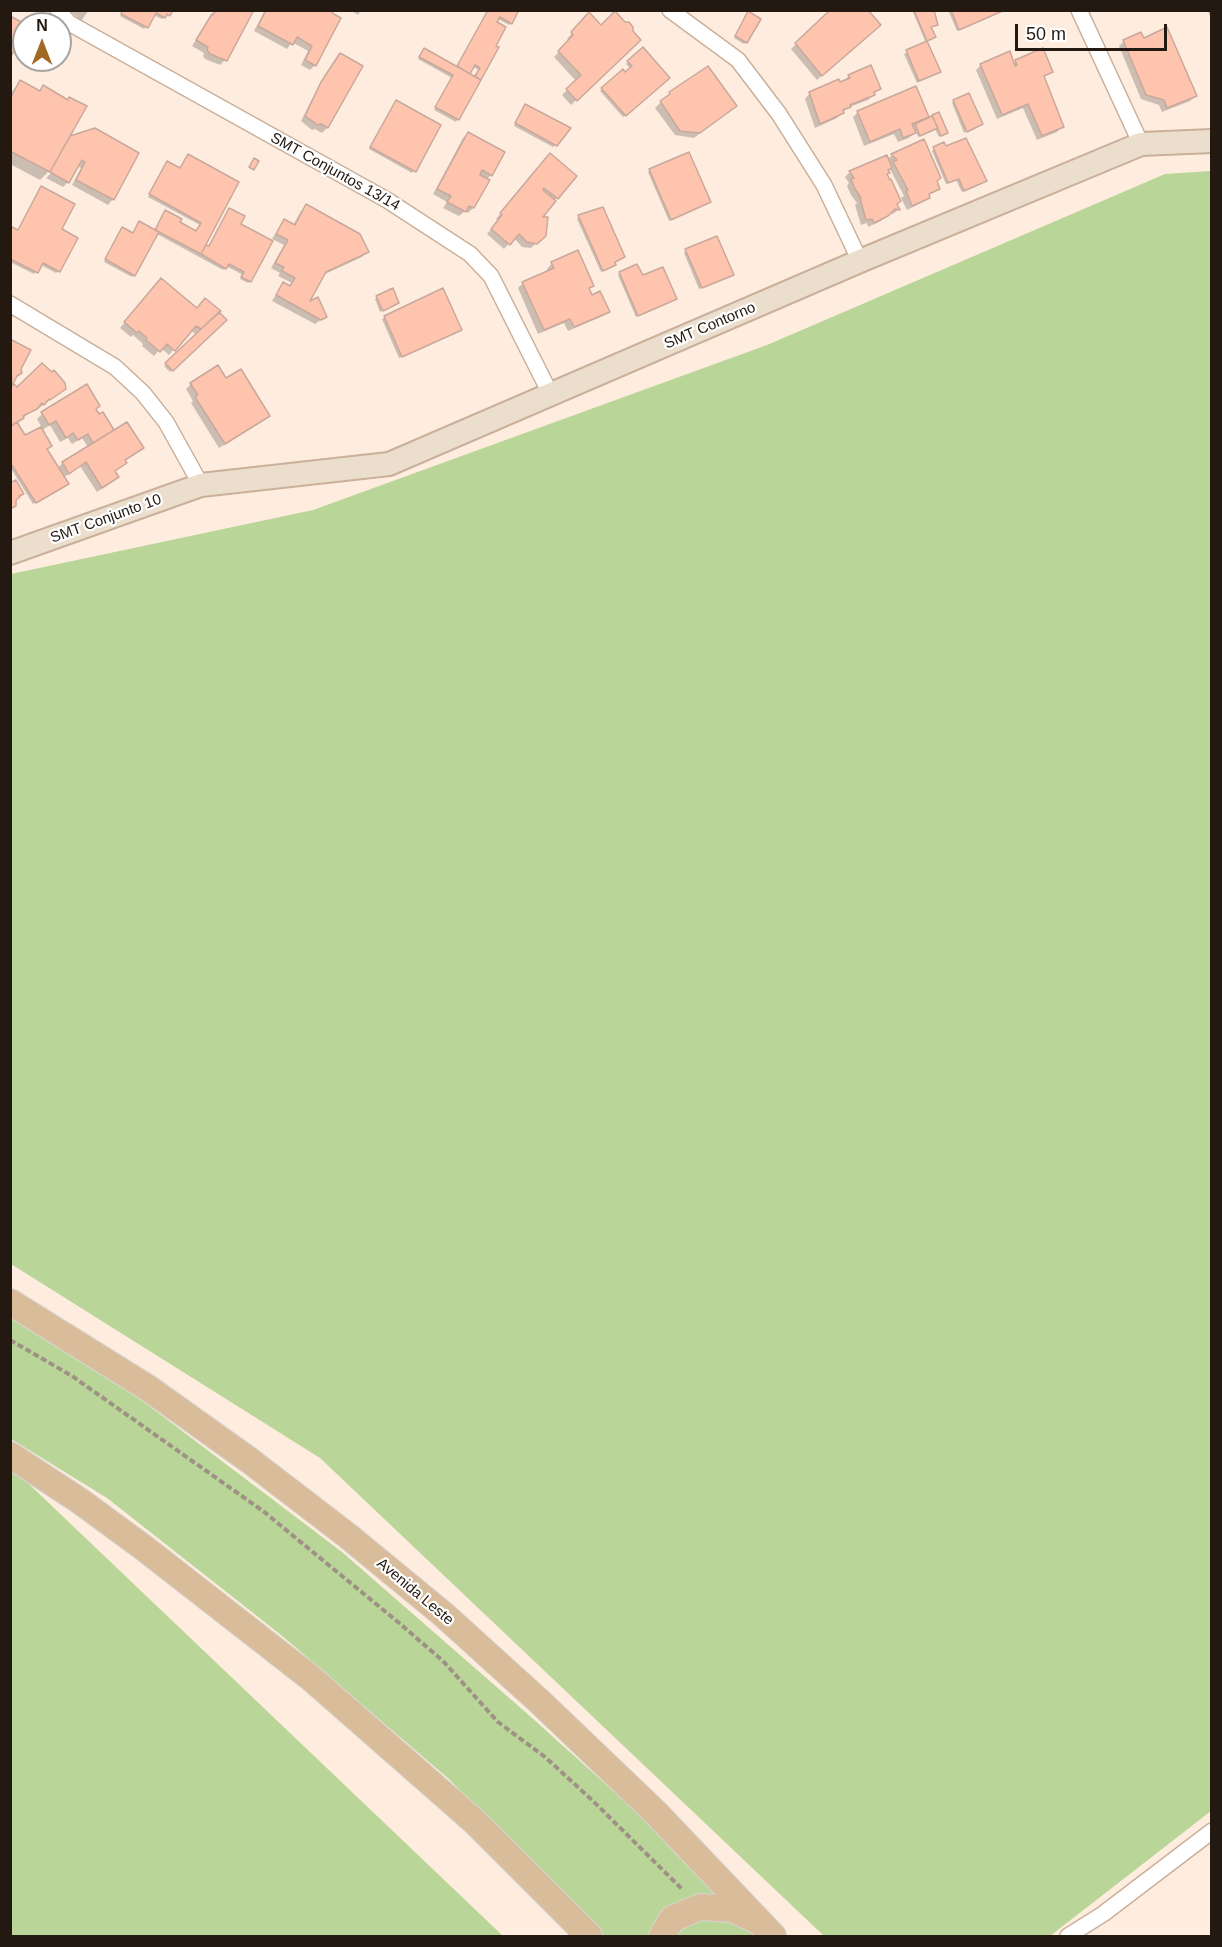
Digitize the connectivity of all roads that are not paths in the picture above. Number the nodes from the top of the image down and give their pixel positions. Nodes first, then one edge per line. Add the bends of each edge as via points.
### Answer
1 (58, 10) edge
2 (670, 10) edge
3 (1079, 10) edge
4 (1212, 141) edge
5 (1142, 144) junction
6 (860, 261) junction
7 (10, 304) edge
8 (551, 395) junction
9 (201, 485) junction
10 (10, 553) edge
11 (10, 1302) edge
12 (10, 1455) edge
13 (1212, 1831) edge
14 (767, 1930) edge
15 (589, 1936) edge
16 (662, 1936) edge
17 (1068, 1936) edge

1 - 8 street, SMT Conjuntos 13/14 via 69,23 387,200 470,254 491,276
2 - 6 street via 738,60 779,114 824,185
3 - 5 street
4 - 5 street, SMT Contorno
5 - 6 street, SMT Contorno
6 - 8 street, SMT Contorno
7 - 9 street via 115,367 143,393 166,422
8 - 9 street, SMT Contorno via 389,464
9 - 10 street, SMT Conjunto 10
11 - 14 main road, Avenida Leste via 148,1388 249,1460 427,1600 655,1812
12 - 15 main road via 144,1548 312,1679 475,1822
13 - 17 street
14 - 16 main road via 732,1909 700,1907 672,1919

